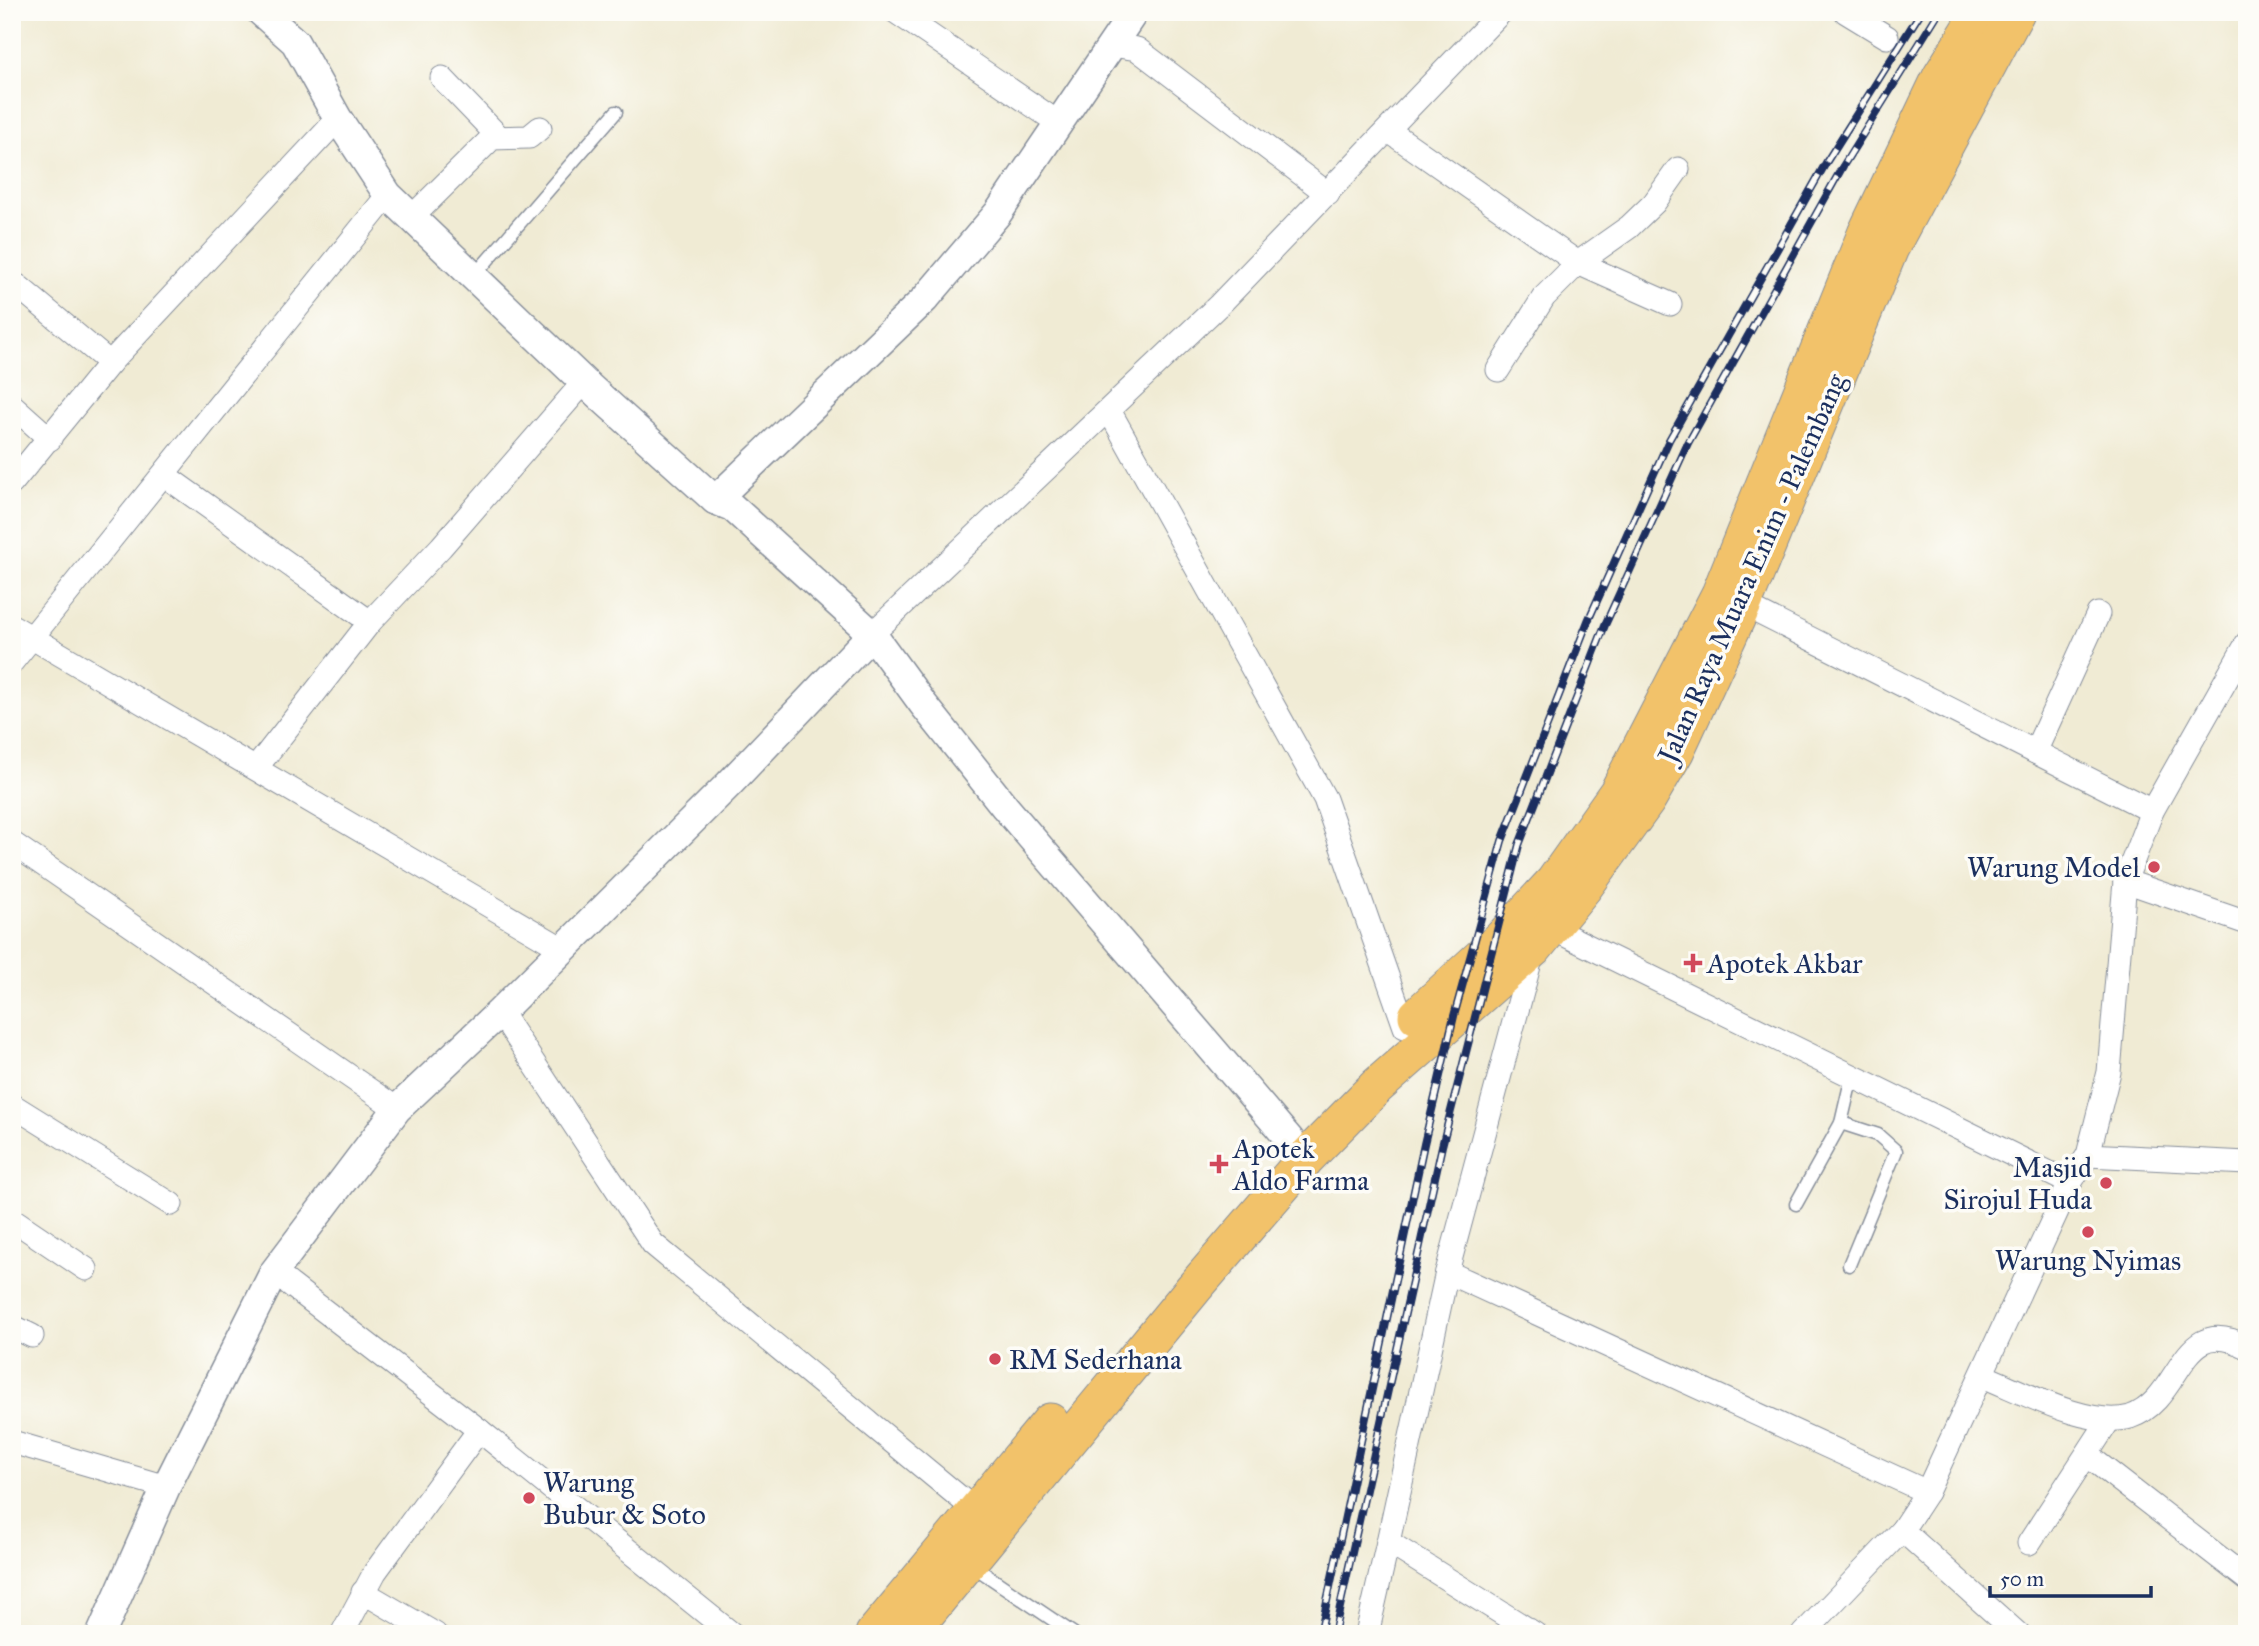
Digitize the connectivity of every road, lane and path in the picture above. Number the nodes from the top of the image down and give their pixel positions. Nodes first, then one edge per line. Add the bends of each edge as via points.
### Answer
1 (261, 12) edge
2 (896, 12) edge
3 (1134, 12) edge
4 (1502, 12) edge
5 (1846, 12) edge
6 (1981, 12) edge
7 (2016, 12) edge
8 (1887, 37) dead end
9 (1112, 45) junction
10 (442, 78) dead end
11 (1956, 85) junction
12 (616, 112) dead end
13 (338, 119) junction
14 (1060, 124) junction
15 (540, 128) dead end
16 (1389, 131) junction
17 (497, 135) junction
18 (1678, 169) dead end
19 (1328, 194) junction
20 (388, 195) junction
21 (411, 218) junction
22 (1578, 263) junction
23 (473, 277) junction
24 (18, 286) dead end
25 (1670, 304) dead end
26 (110, 363) junction
27 (1498, 370) dead end
28 (584, 382) junction
29 (12, 405) edge
30 (1111, 412) junction
31 (50, 439) junction
32 (164, 475) junction
33 (12, 483) edge
34 (715, 500) junction
35 (1731, 599) junction
36 (2098, 614) dead end
37 (370, 622) junction
38 (12, 626) edge
39 (872, 634) junction
40 (33, 640) junction
41 (2244, 655) edge
42 (12, 662) edge
43 (2035, 752) junction
44 (257, 768) junction
45 (2152, 811) junction
46 (12, 843) edge
47 (2125, 881) junction
48 (2247, 923) edge
49 (1542, 938) junction
50 (563, 949) junction
51 (500, 1012) junction
52 (1405, 1027) junction
53 (1852, 1076) junction
54 (12, 1105) edge
55 (397, 1109) junction
56 (1841, 1123) junction
57 (1290, 1140) junction
58 (2088, 1155) junction
59 (2247, 1163) edge
60 (2070, 1182) junction
61 (171, 1204) dead end
62 (1796, 1204) dead end
63 (12, 1219) edge
64 (1849, 1265) dead end
65 (86, 1269) dead end
66 (274, 1272) junction
67 (1447, 1272) junction
68 (2247, 1347) edge
69 (1983, 1376) junction
70 (2109, 1420) junction
71 (479, 1430) junction
72 (12, 1442) edge
73 (2087, 1455) junction
74 (166, 1487) junction
75 (1927, 1492) junction
76 (975, 1510) junction
77 (1902, 1530) junction
78 (1388, 1542) junction
79 (2029, 1543) dead end
80 (967, 1562) junction
81 (2247, 1579) edge
82 (363, 1592) junction
83 (101, 1634) edge
84 (342, 1634) edge
85 (435, 1634) edge
86 (732, 1634) edge
87 (874, 1634) edge
88 (909, 1634) edge
89 (1074, 1634) edge
90 (1367, 1634) edge
91 (1535, 1634) edge
92 (1803, 1634) edge
93 (2018, 1634) edge

1 - 13 street via 295,42
2 - 14 street
3 - 9 street
4 - 16 street
5 - 8 street
6 - 11 main road, Jalan Raya Muara Enim - Palembang
7 - 11 main road, Jalan Raya Muara Enim - Palembang
9 - 14 street
9 - 19 street via 1137,49
10 - 17 street
11 - 35 main road, Jalan Raya Muara Enim - Palembang via 1890,248
12 - 23 lane
13 - 20 street
13 - 26 street
14 - 34 street via 998,213 925,299
15 - 17 street via 522,139
16 - 19 street
16 - 22 street
17 - 21 street
18 - 22 street via 1654,203 1629,227
19 - 30 street
20 - 21 street
20 - 32 street
21 - 23 street
22 - 25 street
22 - 27 street via 1544,297
23 - 28 street
24 - 26 street
26 - 31 street
28 - 34 street
28 - 37 street
29 - 31 street
30 - 39 street
30 - 52 street via 1325,799
31 - 33 street
32 - 37 street
32 - 40 street
34 - 39 street via 732,507
35 - 43 street
35 - 49 main road, Jalan Raya Muara Enim - Palembang via 1675,752 1647,800
35 - 52 main road, Jalan Raya Muara Enim - Palembang via 1618,792 1554,882 1502,938
36 - 43 street
37 - 44 street
38 - 40 street
39 - 50 street
39 - 57 street via 1005,807
40 - 42 street
40 - 44 street
41 - 45 street
43 - 45 street
44 - 50 street
45 - 47 street
46 - 55 street
47 - 48 street
47 - 58 street via 2109,1072
49 - 53 street
49 - 67 street
49 - 80 main road, Jalan Raya Muara Enim - Palembang via 1387,1077 1307,1157
50 - 51 street
51 - 55 street
51 - 76 street via 653,1244
52 - 57 main road, Jalan Raya Muara Enim - Palembang
53 - 56 lane
53 - 60 street
54 - 61 street
55 - 66 street
56 - 62 lane
56 - 64 lane via 1878,1135 1896,1151
57 - 76 main road, Jalan Raya Muara Enim - Palembang
58 - 59 street
58 - 60 street
60 - 69 street
63 - 65 street
66 - 71 street
66 - 74 street
67 - 75 street
67 - 78 street
68 - 70 street via 2217,1336 2205,1339 2151,1405 2129,1417
69 - 70 street via 2089,1417
69 - 75 street
70 - 73 street
71 - 82 street
71 - 86 street
72 - 74 street
73 - 79 street
73 - 81 street
74 - 83 street
75 - 77 street
76 - 87 main road, Jalan Raya Muara Enim - Palembang
77 - 92 street
77 - 93 street
78 - 90 street
78 - 91 street
80 - 88 main road, Jalan Raya Muara Enim - Palembang
80 - 89 lane
82 - 84 street
82 - 85 street

